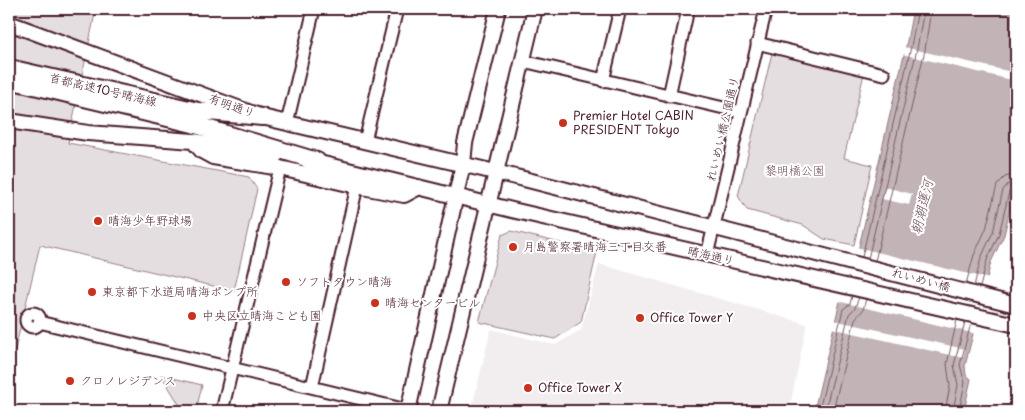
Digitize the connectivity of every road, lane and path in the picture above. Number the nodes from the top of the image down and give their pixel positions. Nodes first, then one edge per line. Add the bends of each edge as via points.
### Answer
1 (314, 9) edge
2 (397, 9) edge
3 (498, 9) edge
4 (536, 9) edge
5 (620, 9) edge
6 (688, 9) edge
7 (763, 9) edge
8 (9, 23) edge
9 (757, 43) junction
10 (523, 61) junction
11 (9, 68) edge
12 (884, 74) dead end
13 (9, 80) edge
14 (603, 81) junction
15 (669, 96) junction
16 (741, 112) junction
17 (195, 117) junction
18 (262, 117) junction
19 (9, 121) edge
20 (286, 123) junction
21 (193, 141) junction
22 (365, 141) junction
23 (317, 161) junction
24 (463, 164) junction
25 (280, 168) junction
26 (496, 172) junction
27 (357, 186) junction
28 (420, 187) junction
29 (455, 196) junction
30 (488, 204) junction
31 (713, 227) junction
32 (707, 255) junction
33 (847, 288) joint
34 (1016, 304) edge
35 (39, 322) dead end
36 (1016, 325) edge
37 (232, 368) junction
38 (312, 387) junction
39 (222, 411) edge
40 (409, 411) edge
41 (439, 411) edge

1 - 20 street
2 - 22 street
3 - 24 main road via 465,143
4 - 10 main road
5 - 14 street
6 - 15 street
7 - 9 street, れいめい橋公園通り
8 - 18 main road, 有明通り
9 - 12 street
9 - 16 street, れいめい橋公園通り
10 - 14 street
10 - 26 main road
11 - 17 highway, 首都高速10号晴海線
13 - 17 highway, 首都高速10号晴海線
14 - 15 street
15 - 16 street
16 - 31 street, れいめい橋公園通り
17 - 18 highway
17 - 23 highway
18 - 20 main road, 有明通り
19 - 21 main road via 88,134
20 - 22 main road, 有明通り
21 - 23 main road
21 - 25 main road via 213,157
22 - 24 main road, 有明通り
23 - 28 main road
24 - 26 main road
24 - 29 main road
25 - 27 main road
25 - 37 street
26 - 30 main road
26 - 31 main road
27 - 28 main road via 404,195
27 - 38 street
28 - 29 main road
29 - 30 main road, 晴海通り
29 - 40 main road
30 - 32 main road, 晴海通り
30 - 41 main road
31 - 32 street, れいめい橋公園通り
31 - 34 main road, れいめい橋
32 - 33 main road, 晴海通り
33 - 36 main road, れいめい橋
35 - 37 street
37 - 38 street
37 - 39 street
38 - 40 street

